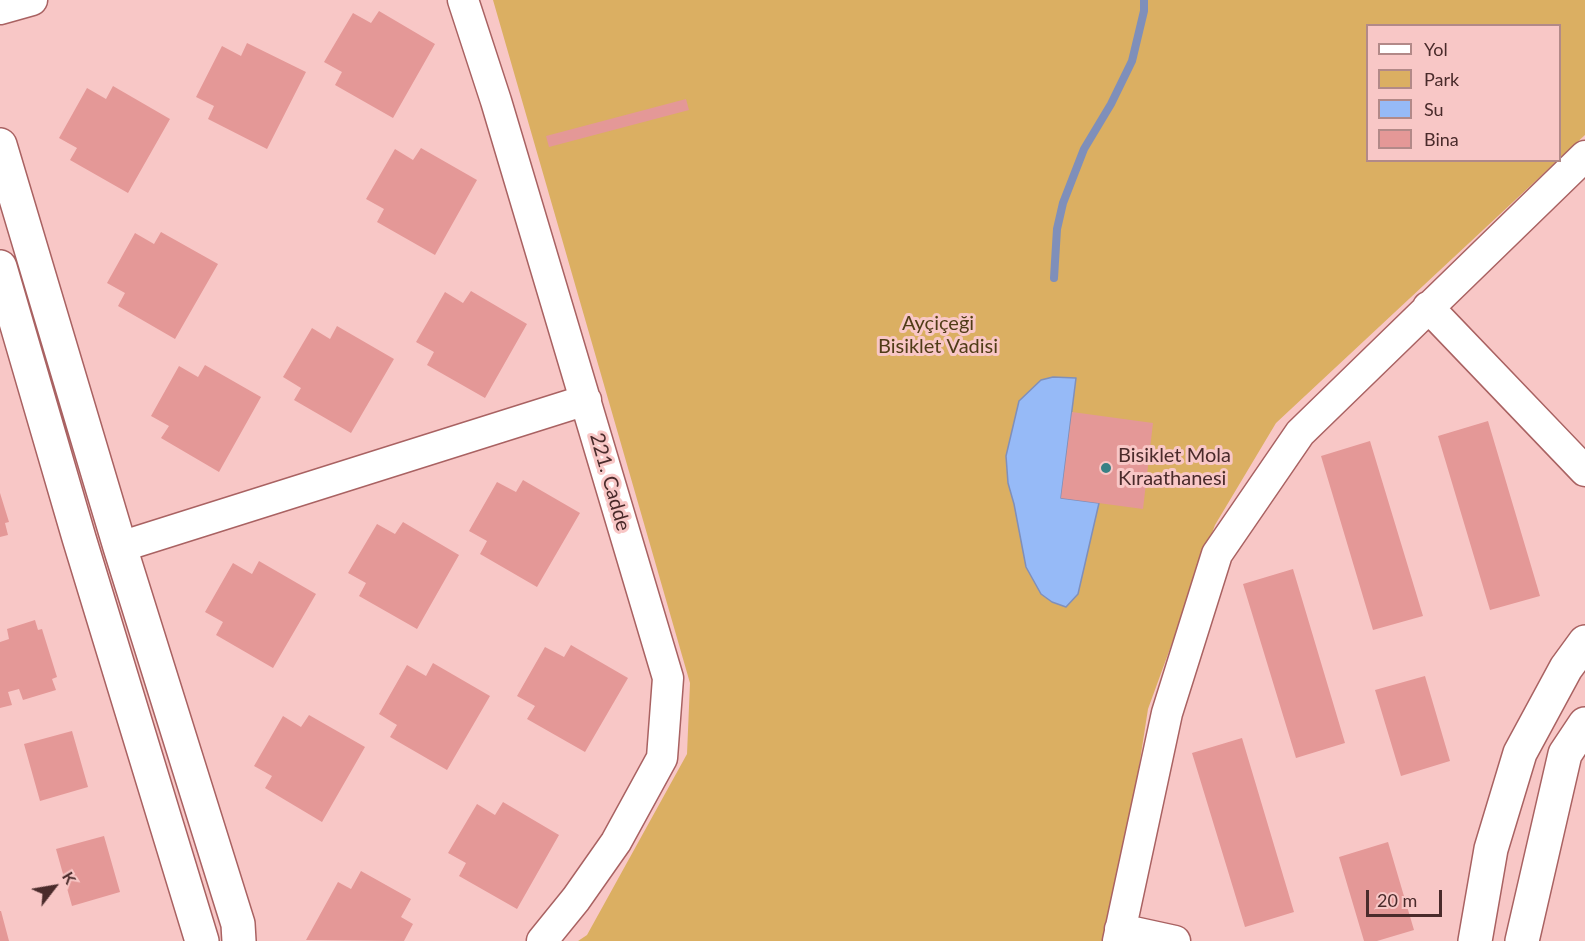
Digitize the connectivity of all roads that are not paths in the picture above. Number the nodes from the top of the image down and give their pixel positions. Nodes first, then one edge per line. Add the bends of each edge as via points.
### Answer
1 (32, 0) edge
2 (463, 0) edge
3 (0, 9) edge
4 (0, 145) edge
5 (1585, 156) edge
6 (0, 267) edge
7 (1428, 307) junction
8 (586, 400) junction
9 (1585, 471) edge
10 (120, 547) junction
11 (1585, 642) edge
12 (1585, 724) edge
13 (1119, 935) edge
14 (202, 941) edge
15 (239, 941) edge
16 (542, 941) edge
17 (1175, 941) edge
18 (1475, 941) edge
19 (1522, 941) edge

1 - 3 street
2 - 8 street, 221. Cadde
4 - 10 street
5 - 7 street
6 - 14 street
7 - 9 street
7 - 13 street via 1300,433 1217,554 1167,712
8 - 10 street
8 - 16 street, 221. Cadde via 668,678 662,758 616,842
10 - 15 street via 238,924
11 - 18 street via 1566,668 1520,753 1491,849
12 - 19 street via 1566,754
13 - 17 street

